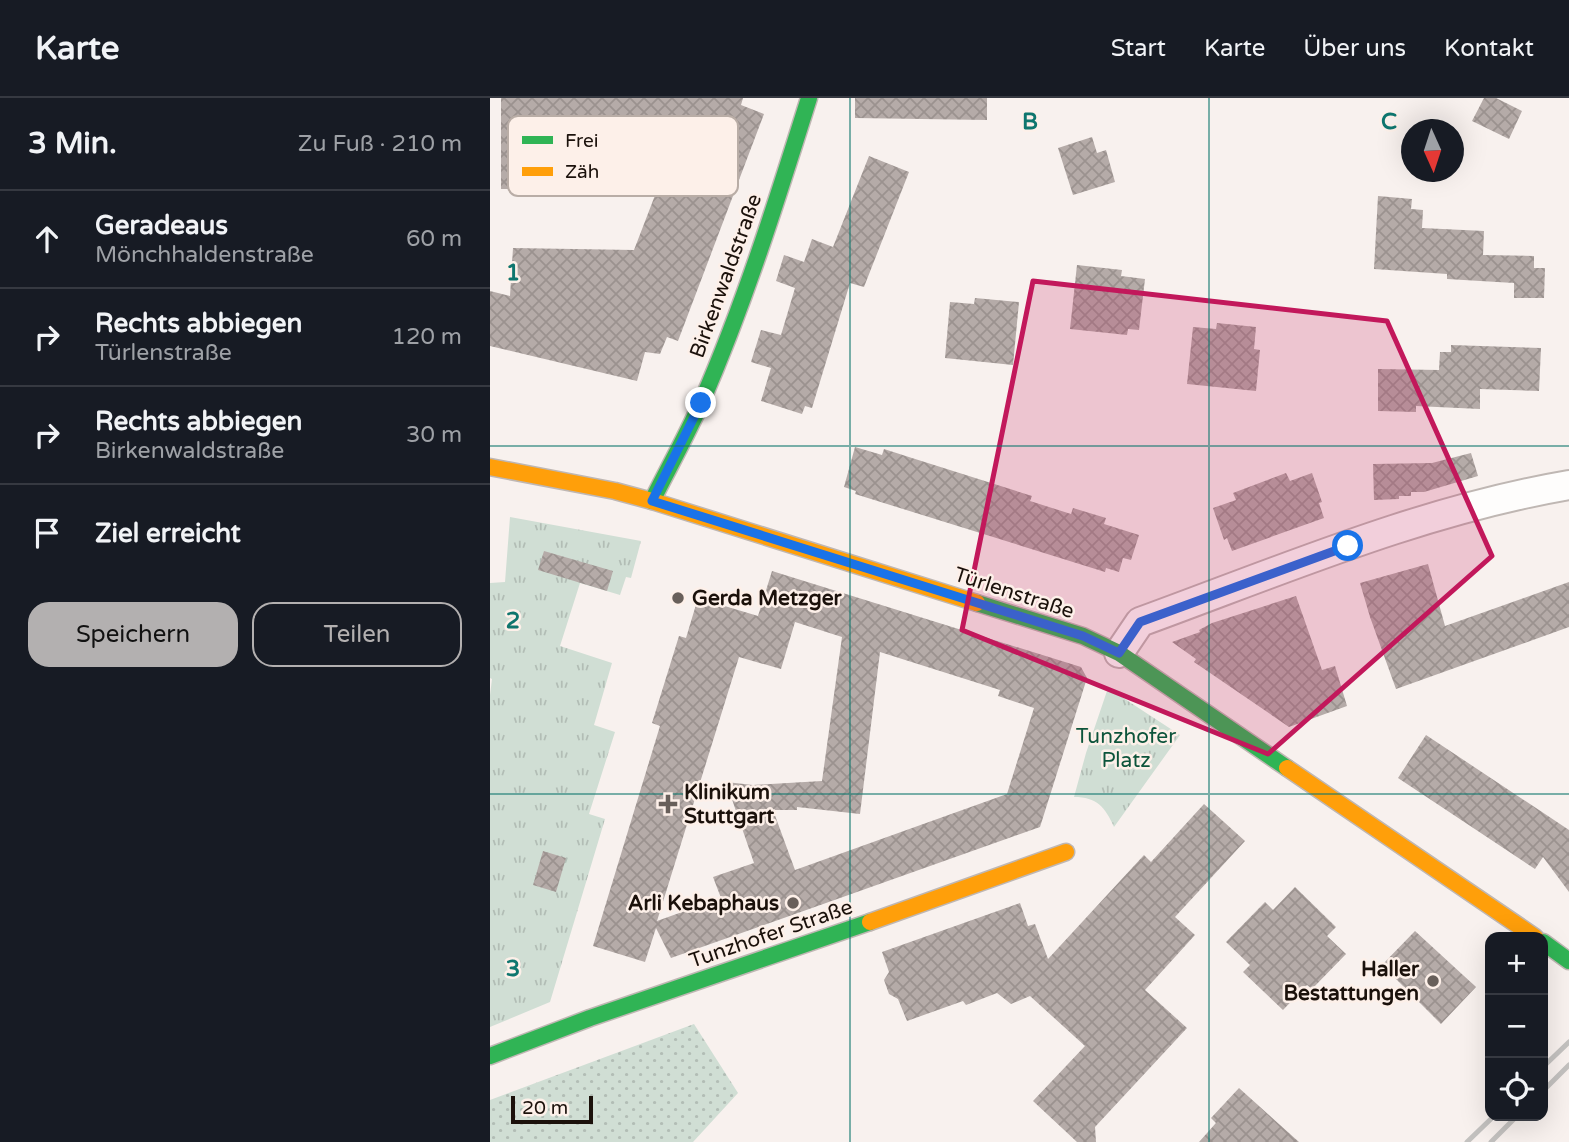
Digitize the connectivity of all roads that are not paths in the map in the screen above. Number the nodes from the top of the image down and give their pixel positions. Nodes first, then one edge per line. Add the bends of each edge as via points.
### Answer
1 (809, 98) edge
2 (490, 467) edge
3 (1569, 485) edge
4 (652, 501) junction
5 (1119, 653) junction
6 (1066, 852) dead end
7 (1528, 932) edge
8 (1548, 946) edge
9 (1569, 961) edge
10 (490, 1056) edge

1 - 4 street, Birkenwaldstraße via 734,319 701,403
2 - 4 street, Türlenstraße
3 - 5 street via 1522,493 1362,541 1140,622
4 - 5 street, Türlenstraße via 1083,636
5 - 7 street, Türlenstraße
6 - 10 street, Tunzhofer Straße
8 - 9 street

